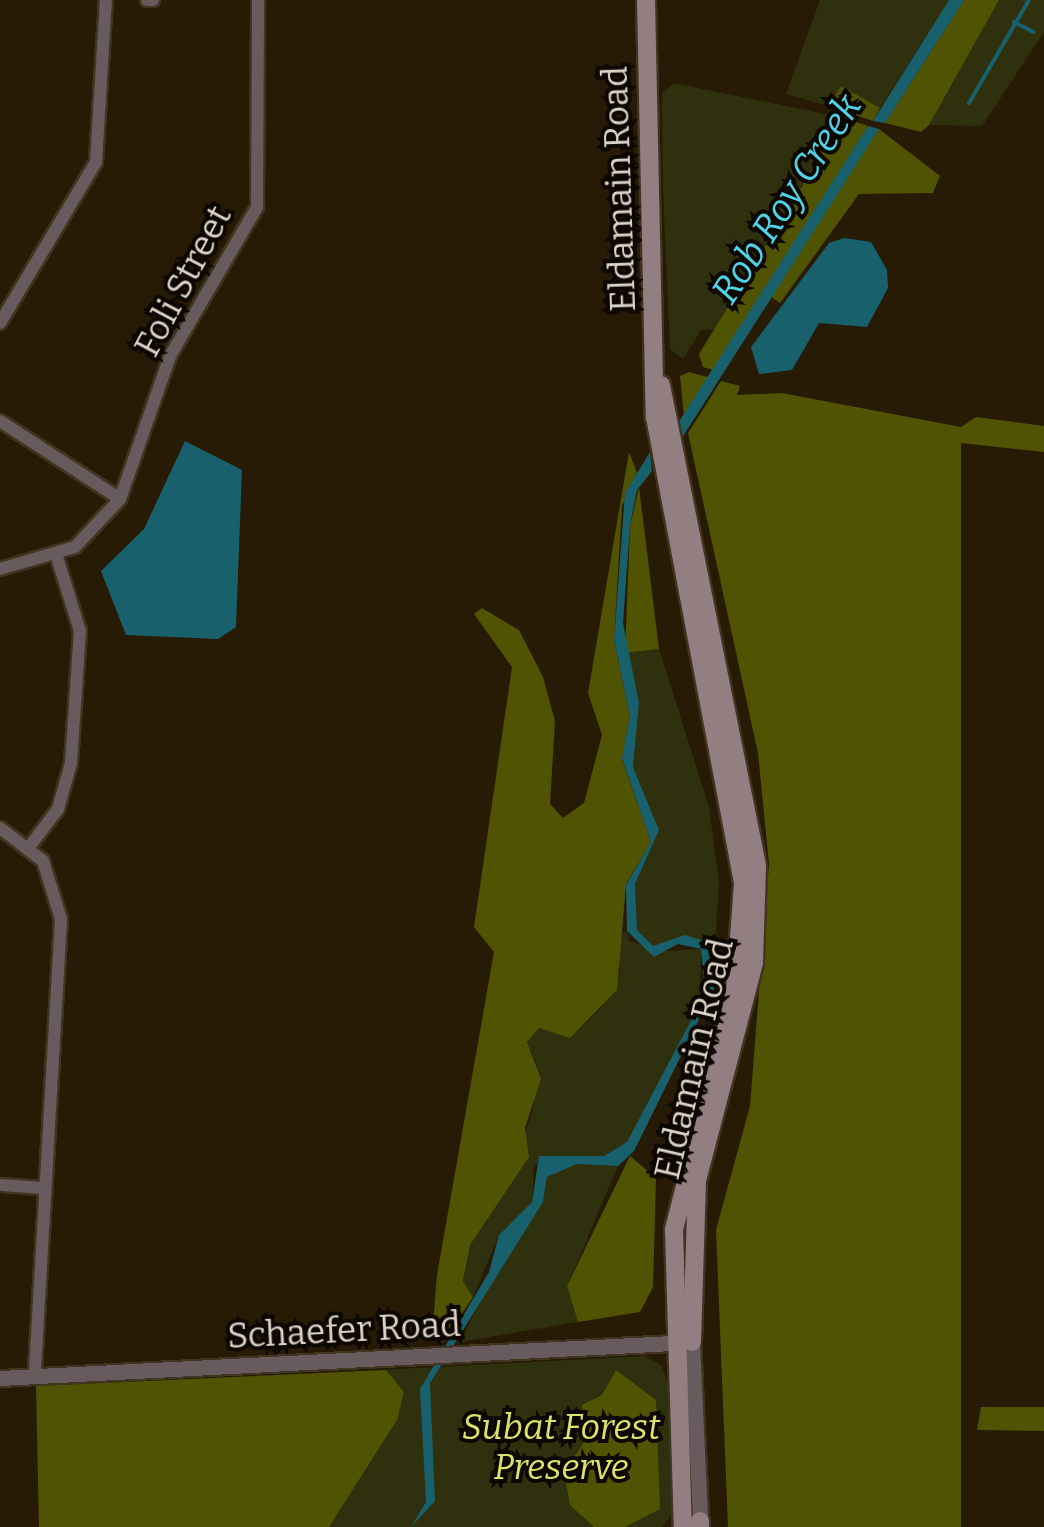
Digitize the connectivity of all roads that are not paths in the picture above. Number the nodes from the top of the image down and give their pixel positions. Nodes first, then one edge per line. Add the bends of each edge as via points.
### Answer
1 (106, 0) edge
2 (258, 0) edge
3 (646, 0) edge
4 (0, 323) edge
5 (0, 421) edge
6 (120, 499) junction
7 (57, 557) junction
8 (0, 569) edge
9 (0, 828) edge
10 (30, 846) junction
11 (0, 1185) edge
12 (44, 1188) junction
13 (684, 1342) junction
14 (35, 1376) junction
15 (0, 1378) edge
16 (694, 1525) edge

1 - 4 street via 96,162
2 - 6 street, Foli Street via 257,208 170,356
3 - 13 main road, Eldamain Road via 668,514 743,902 736,990 678,1198
5 - 6 street
6 - 7 street, Foli Street
7 - 8 street
7 - 10 street via 80,632 71,763 58,810
9 - 10 street
10 - 12 street via 62,919
11 - 12 street
12 - 14 street
13 - 14 street, Schaefer Road
13 - 16 main road, Eldamain Road
14 - 15 street, Schaefer Road

